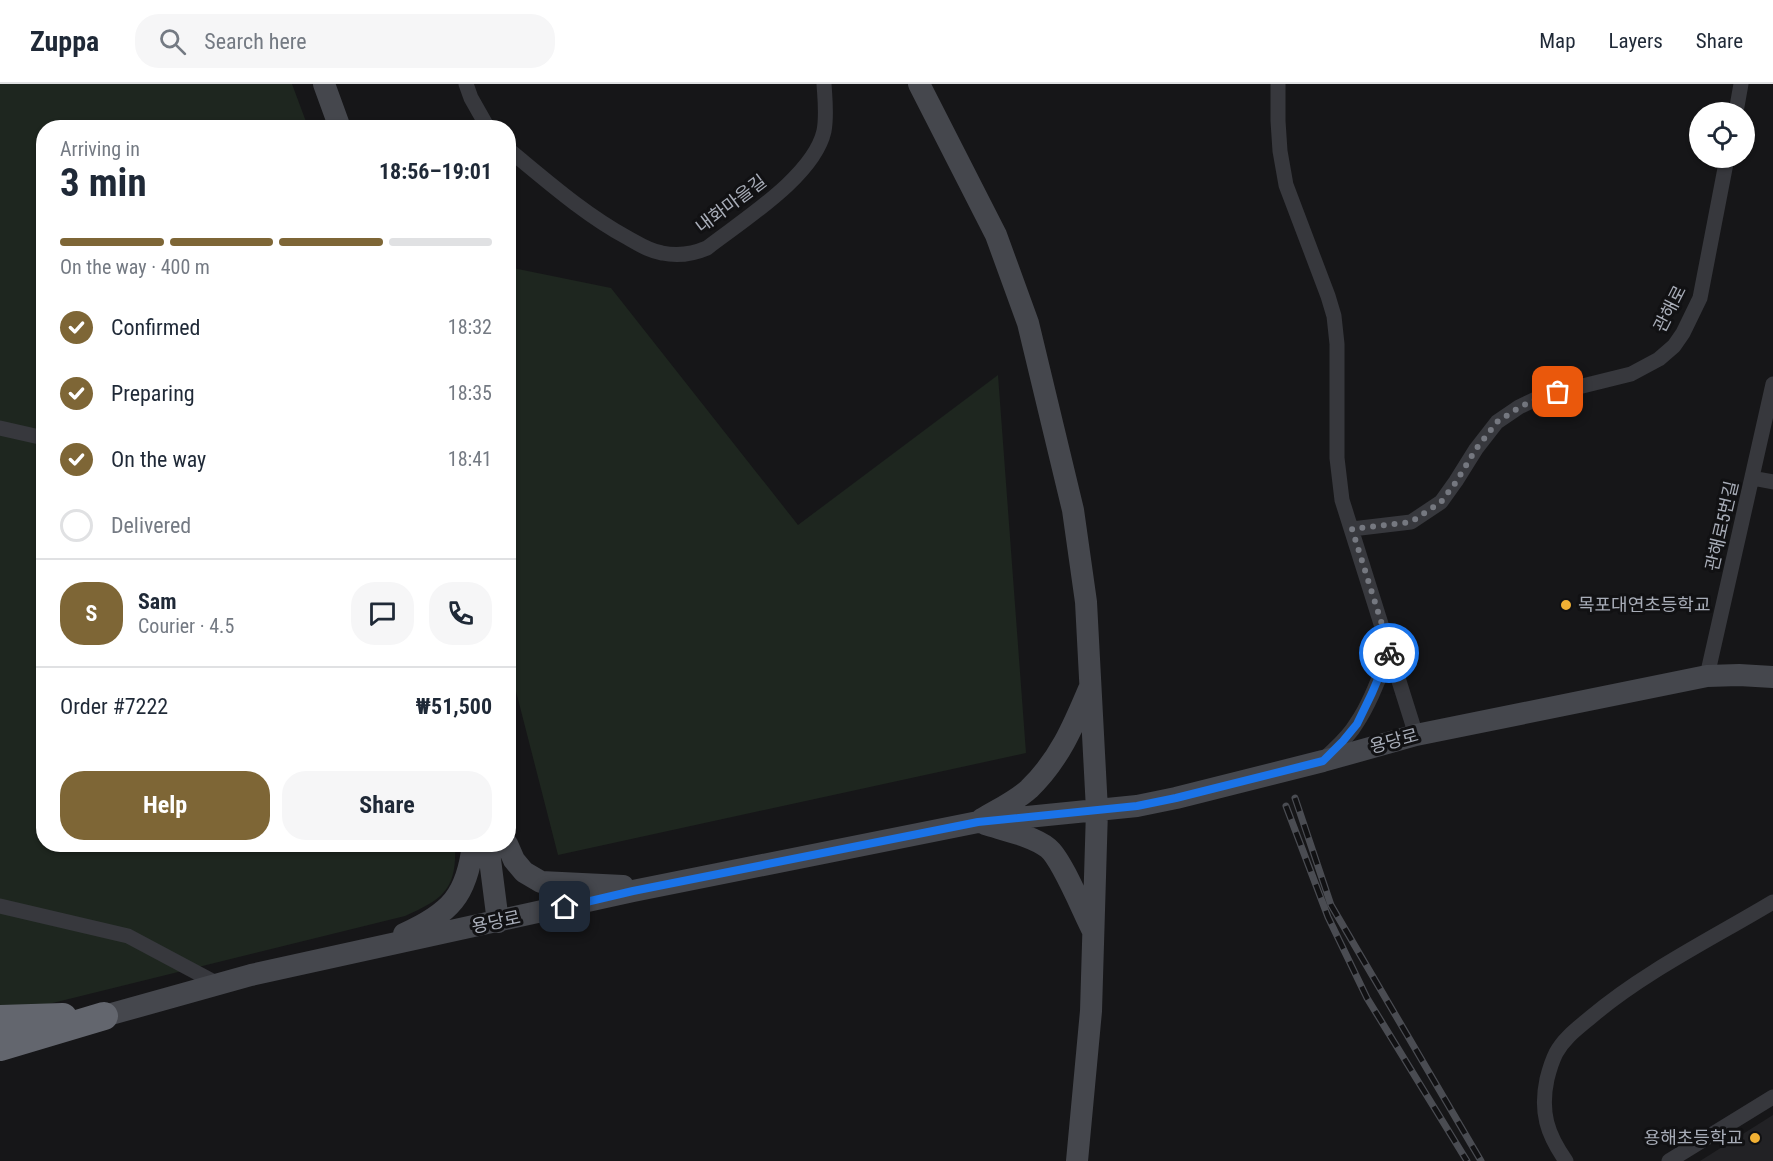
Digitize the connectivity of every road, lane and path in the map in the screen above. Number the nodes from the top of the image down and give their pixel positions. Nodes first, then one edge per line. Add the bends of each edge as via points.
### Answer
1 (324, 84) edge
2 (466, 84) edge
3 (824, 84) edge
4 (919, 84) edge
5 (1278, 84) edge
6 (1742, 84) edge
7 (1738, 102) edge
8 (336, 120) edge
9 (483, 120) edge
10 (516, 156) edge
11 (1725, 168) edge
12 (1773, 384) edge
13 (0, 428) edge
14 (36, 436) edge
15 (1752, 478) junction
16 (1773, 482) edge
17 (1352, 529) junction
18 (1390, 650) junction
19 (1707, 676) junction
20 (1773, 677) edge
21 (1091, 685) junction
22 (1416, 735) junction
23 (1323, 761) junction
24 (1097, 810) junction
25 (978, 822) junction
26 (472, 852) edge
27 (489, 852) edge
28 (510, 852) edge
29 (655, 887) junction
30 (1773, 902) edge
31 (0, 906) edge
32 (498, 922) junction
33 (1094, 934) junction
34 (371, 949) junction
35 (218, 984) junction
36 (104, 1017) junction
37 (0, 1019) edge
38 (0, 1047) edge
39 (1773, 1097) edge
40 (1077, 1161) edge
41 (1566, 1161) edge
42 (1669, 1161) edge

1 - 8 street
2 - 9 street
3 - 10 street, 내화마을길 via 824,130 812,157 782,191 707,248 696,252 663,254 648,249 571,201
4 - 21 street via 996,235 1028,323 1073,510 1086,602
5 - 17 street via 1280,151 1286,185 1334,316 1337,458 1342,500
6 - 7 street
11 - 17 street, 관해로 via 1700,298 1674,346 1631,374 1542,396 1497,422 1441,502 1411,522
12 - 15 street, 관해로5번길
13 - 14 street
15 - 16 street
15 - 19 street, 관해로5번길
17 - 18 street
18 - 22 street
18 - 23 street via 1357,724
19 - 20 street, 용당로
19 - 22 street, 용당로
21 - 24 street
21 - 25 street via 1067,740 1050,766 1027,790
22 - 23 street, 용당로
23 - 24 street, 용당로 via 1176,798
24 - 25 street, 용당로
24 - 33 street
25 - 29 street, 용당로
25 - 33 street via 1048,848 1060,864
26 - 34 street via 468,876 443,912
27 - 32 street
28 - 29 street via 524,872 542,882
29 - 32 street, 용당로
30 - 41 street via 1641,980 1569,1035 1555,1053 1543,1096 1544,1116
31 - 35 street via 128,936
32 - 34 street, 용당로
33 - 40 street
34 - 35 street, 용당로
35 - 36 street, 용당로
36 - 37 highway
36 - 38 highway, 용당로
39 - 42 street

